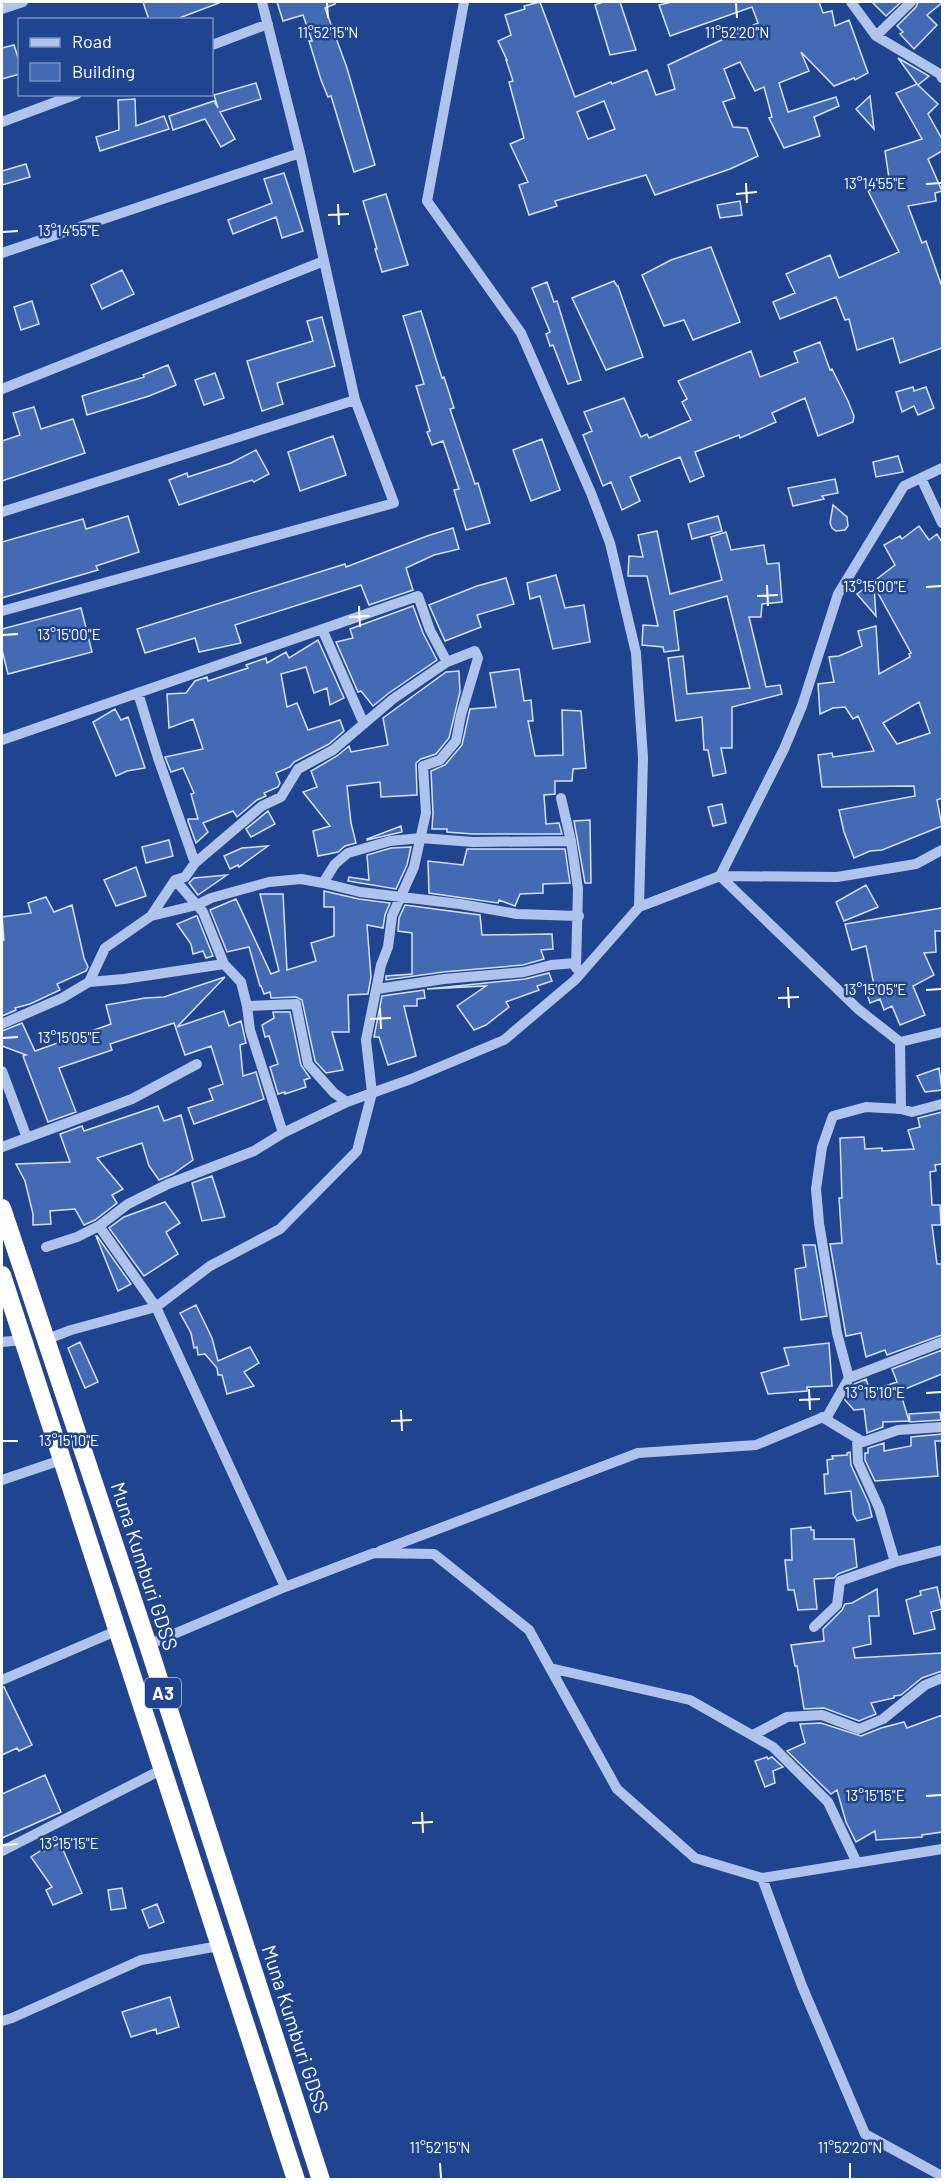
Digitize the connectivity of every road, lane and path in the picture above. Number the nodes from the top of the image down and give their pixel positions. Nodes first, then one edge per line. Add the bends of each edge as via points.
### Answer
1 (23, 2) edge
2 (262, 2) edge
3 (464, 2) edge
4 (851, 2) edge
5 (911, 2) edge
6 (2, 9) edge
7 (268, 24) junction
8 (876, 36) junction
9 (213, 45) edge
10 (942, 78) edge
11 (72, 96) edge
12 (2, 122) edge
13 (300, 153) junction
14 (2, 253) edge
15 (324, 261) junction
16 (2, 389) edge
17 (355, 400) junction
18 (942, 468) edge
19 (921, 478) junction
20 (2, 512) edge
21 (942, 523) edge
22 (2, 611) edge
23 (322, 629) junction
24 (447, 662) junction
25 (138, 693) junction
26 (364, 724) junction
27 (2, 740) edge
28 (561, 798) dead end
29 (421, 838) junction
30 (572, 841) junction
31 (942, 850) edge
32 (195, 863) junction
33 (720, 876) junction
34 (175, 880) junction
35 (323, 882) junction
36 (402, 896) junction
37 (197, 905) junction
38 (639, 907) junction
39 (579, 915) junction
40 (151, 916) junction
41 (576, 963) junction
42 (224, 964) junction
43 (575, 980) junction
44 (89, 982) junction
45 (377, 989) junction
46 (247, 1006) junction
47 (2, 1024) edge
48 (942, 1032) edge
49 (900, 1042) junction
50 (197, 1064) dead end
51 (2, 1071) edge
52 (372, 1093) junction
53 (347, 1102) junction
54 (942, 1104) edge
55 (901, 1109) junction
56 (283, 1133) junction
57 (27, 1138) junction
58 (2, 1147) edge
59 (2, 1208) edge
60 (99, 1226) junction
61 (46, 1247) dead end
62 (2, 1275) edge
63 (156, 1307) junction
64 (22, 1340) junction
65 (45, 1340) junction
66 (2, 1342) edge
67 (942, 1342) edge
68 (849, 1378) junction
69 (822, 1417) junction
70 (942, 1427) edge
71 (857, 1438) junction
72 (61, 1460) junction
73 (2, 1480) edge
74 (942, 1550) edge
75 (374, 1553) junction
76 (896, 1562) junction
77 (285, 1587) junction
78 (814, 1627) dead end
79 (116, 1631) junction
80 (148, 1645) junction
81 (550, 1668) junction
82 (942, 1678) edge
83 (2, 1680) edge
84 (753, 1735) junction
85 (161, 1770) junction
86 (942, 1849) edge
87 (2, 1851) edge
88 (857, 1863) junction
89 (762, 1878) junction
90 (219, 1946) junction
91 (2, 2021) edge
92 (942, 2176) edge
93 (296, 2180) edge
94 (321, 2180) edge

1 - 6 street
2 - 7 street
3 - 38 street via 427,201 521,333 610,543 636,653 643,758
4 - 8 street
5 - 8 street
7 - 9 street
7 - 13 street
8 - 10 street
11 - 12 street
13 - 14 street
13 - 15 street
15 - 16 street
15 - 17 street
17 - 20 street
17 - 22 street via 394,503
18 - 19 street
19 - 21 street
19 - 33 street via 904,486 838,594 784,750
23 - 24 street via 418,596
23 - 25 street
23 - 26 street
24 - 26 street
24 - 29 street via 475,651 478,657 456,741 440,760 423,766 426,813
25 - 27 street
25 - 32 street
26 - 32 street via 333,750 298,769 281,797 262,806
28 - 30 street
29 - 30 street
29 - 35 street via 390,841 348,853
29 - 36 street
30 - 39 street
31 - 33 street via 916,864 837,877
32 - 34 street via 185,877
33 - 38 street
33 - 49 street via 858,1010
34 - 37 street
34 - 40 street
35 - 36 street via 360,892
35 - 37 street via 269,882
36 - 39 street via 517,914
36 - 45 street via 392,916
37 - 40 street
37 - 42 street
38 - 43 street
39 - 41 street
40 - 44 street via 105,948
41 - 43 street
41 - 45 street
42 - 44 street
42 - 46 street via 241,982
43 - 52 street via 504,1040
44 - 47 street via 63,998
45 - 52 street via 366,1040
46 - 53 street via 296,1004 308,1064
46 - 56 street via 250,1030
48 - 49 street
49 - 55 street
50 - 57 street via 132,1099
51 - 57 street
52 - 53 street
52 - 63 street via 357,1151 280,1229 210,1266
53 - 56 street
54 - 55 street via 912,1112
55 - 68 street via 866,1107 833,1116 822,1147 816,1189 819,1223 837,1333
56 - 60 street via 254,1151 128,1204
57 - 58 street
59 - 65 highway, Muna Kumburi GDSS / A3
60 - 61 street
60 - 63 street
62 - 64 highway, A3
63 - 65 street
63 - 77 street
64 - 66 street
64 - 72 highway, A3
65 - 80 highway, Muna Kumburi GDSS / A3
67 - 68 street
68 - 69 street via 828,1415
69 - 71 street
69 - 75 street via 756,1445 638,1454
70 - 71 street via 898,1430 863,1442
71 - 76 street via 858,1462 879,1508
72 - 73 street
72 - 79 highway, A3
74 - 76 street
75 - 77 street
75 - 81 street via 434,1554 529,1630
76 - 78 street via 840,1581 837,1605
77 - 80 street
79 - 83 street
79 - 85 highway, A3
80 - 94 highway, Muna Kumburi GDSS / A3
81 - 84 street via 690,1700
81 - 89 street via 617,1789 695,1858
82 - 84 street via 926,1685 883,1719 859,1729 822,1715 787,1717
84 - 88 street via 773,1747 828,1802
85 - 87 street
85 - 90 highway, A3
86 - 88 street
88 - 89 street
89 - 92 street via 802,1986 865,2134
90 - 91 street via 141,1960
90 - 93 highway, A3

